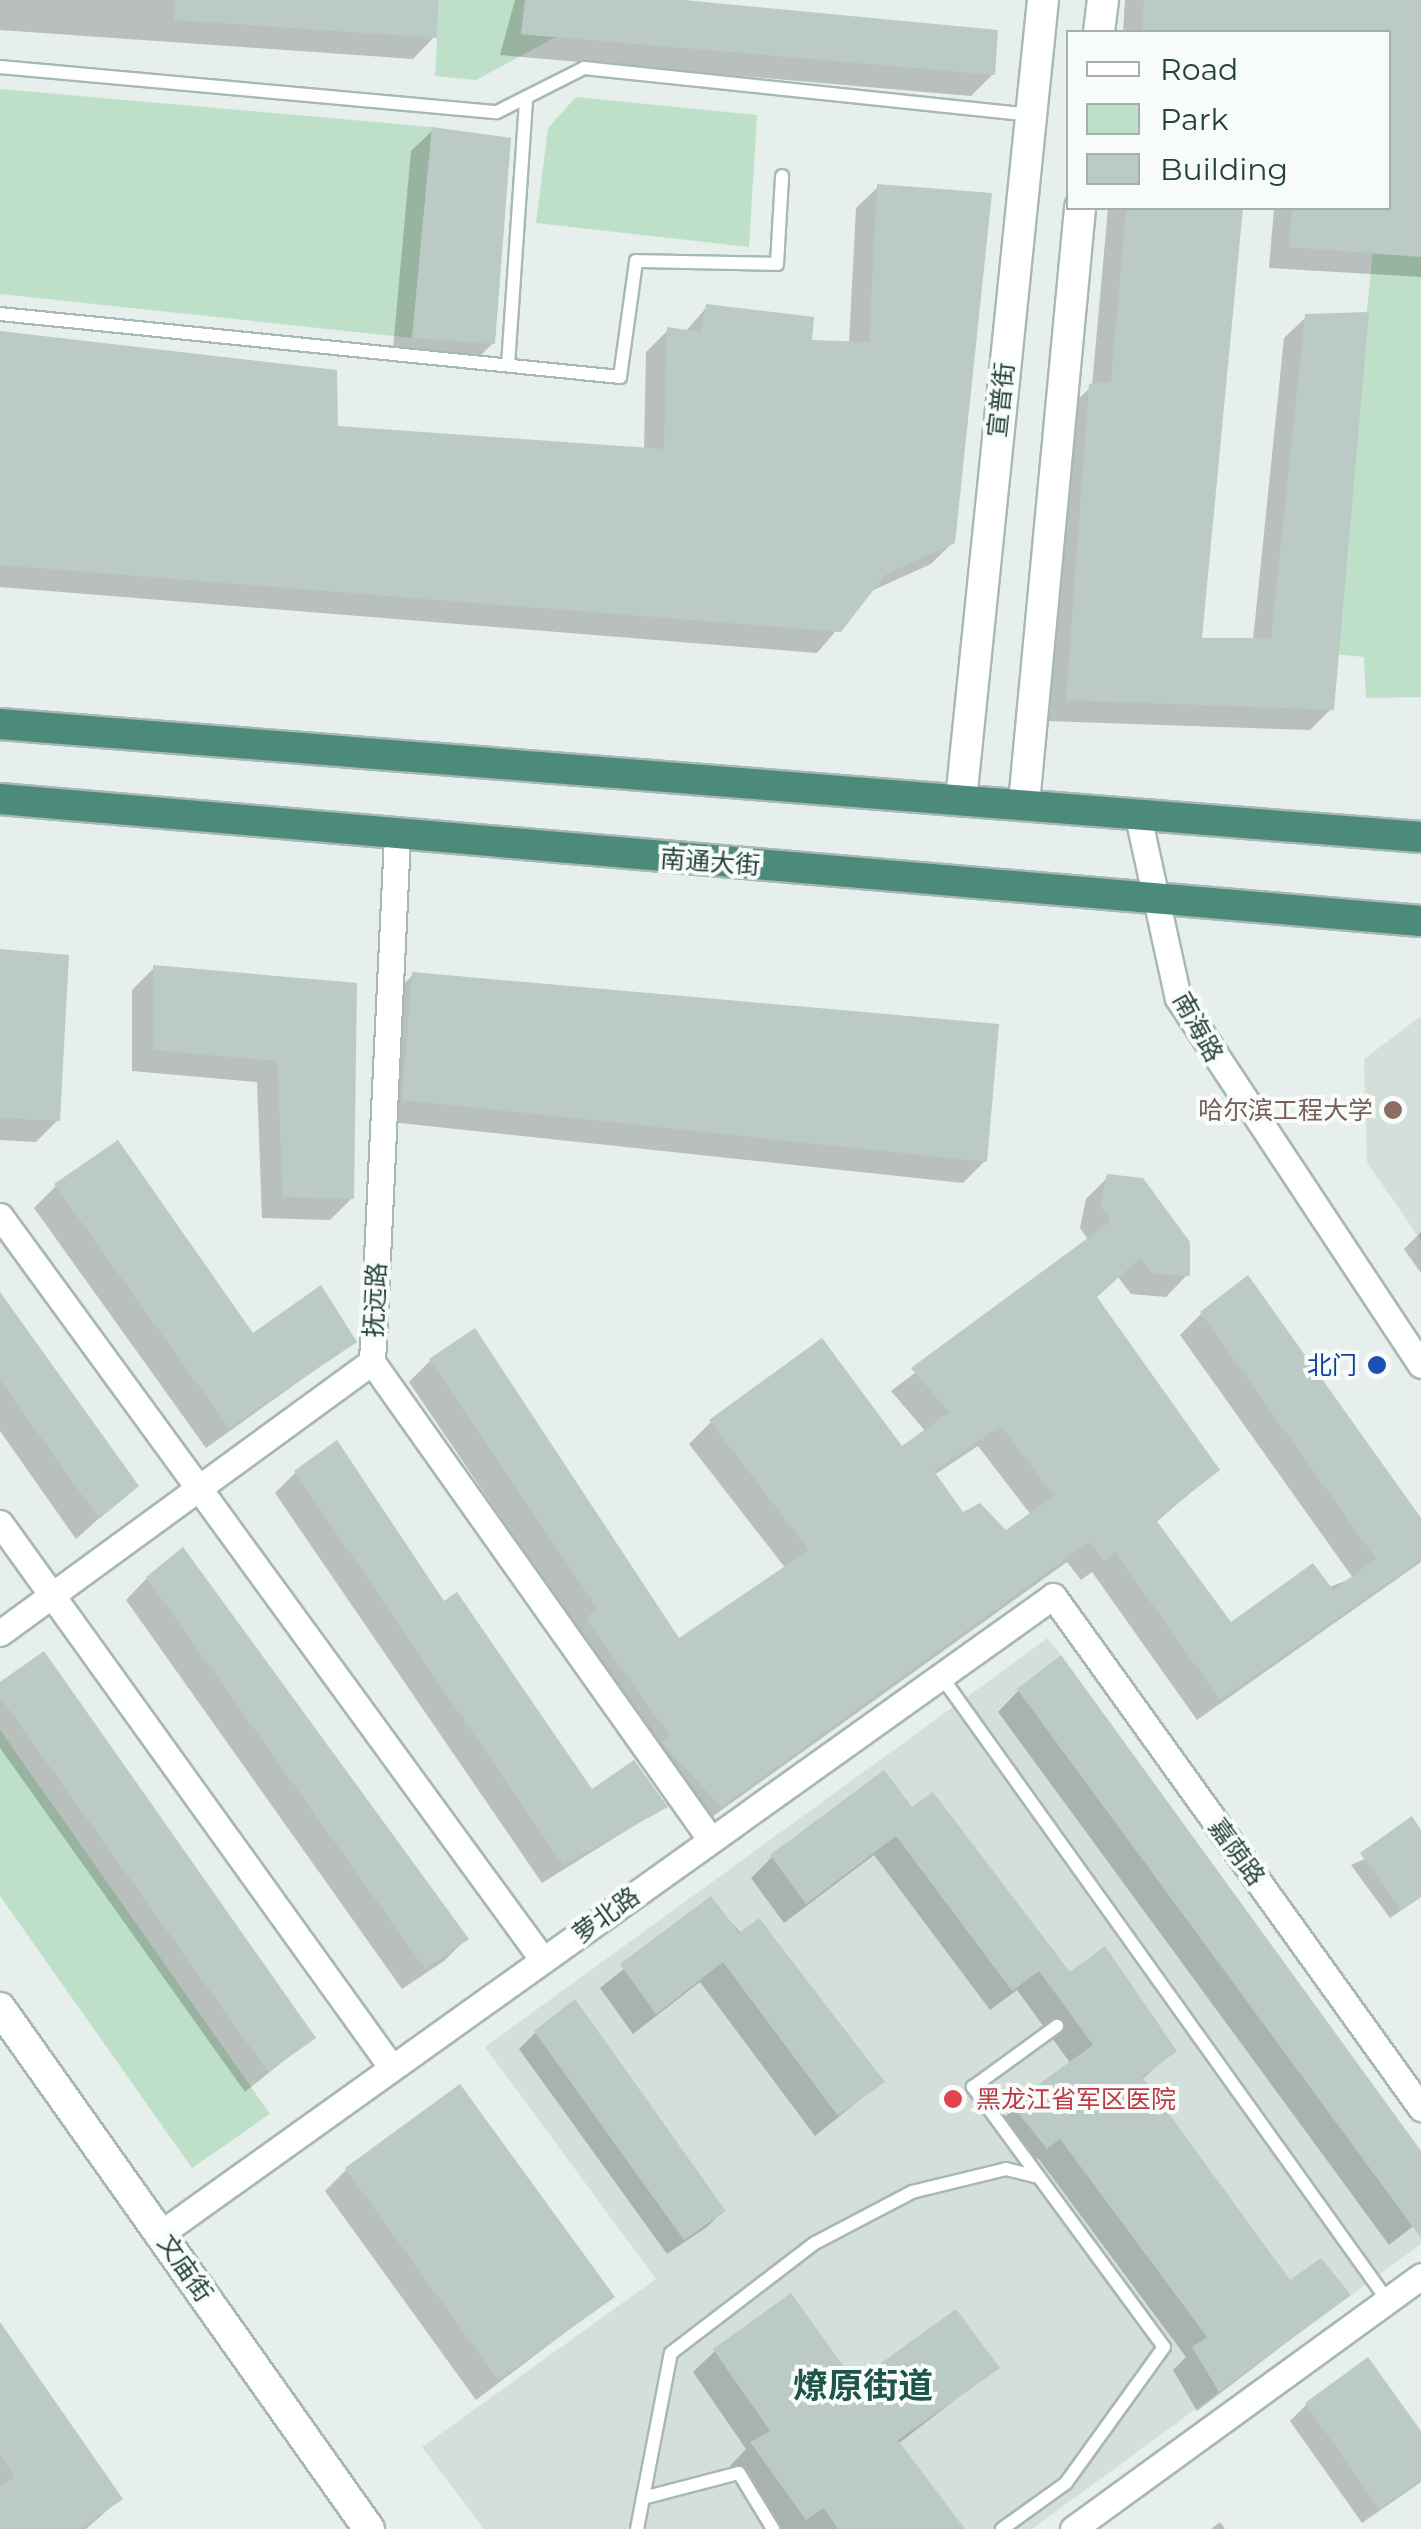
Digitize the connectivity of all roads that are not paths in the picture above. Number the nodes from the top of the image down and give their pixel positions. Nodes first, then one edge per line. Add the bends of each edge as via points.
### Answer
1 (1034, 0) edge
2 (1043, 0) edge
3 (1103, 0) edge
4 (1099, 30) edge
5 (0, 67) edge
6 (526, 98) junction
7 (1030, 116) junction
8 (782, 176) dead end
9 (1080, 210) edge
10 (0, 314) edge
11 (508, 364) junction
12 (0, 724) edge
13 (0, 799) edge
14 (960, 800) junction
15 (1024, 804) junction
16 (1137, 812) junction
17 (1421, 837) edge
18 (397, 838) junction
19 (1150, 896) junction
20 (1421, 920) edge
21 (0, 1216) edge
22 (372, 1362) junction
23 (1421, 1365) edge
24 (200, 1488) junction
25 (0, 1523) edge
26 (52, 1595) junction
27 (1052, 1596) joint
28 (0, 1633) edge
29 (940, 1676) junction
30 (710, 1840) junction
31 (544, 1960) junction
32 (0, 2008) edge
33 (1057, 2026) dead end
34 (392, 2068) junction
35 (1421, 2108) edge
36 (1039, 2177) junction
37 (160, 2234) junction
38 (1421, 2276) edge
39 (1388, 2301) junction
40 (643, 2498) junction
41 (369, 2529) edge
42 (637, 2529) edge
43 (773, 2529) edge
44 (1002, 2529) edge
45 (1073, 2529) edge

1 - 2 lane
2 - 7 street, 宣普街
3 - 4 street
5 - 6 lane via 497,112
6 - 7 lane via 584,68
6 - 11 lane
7 - 14 street, 宣普街
8 - 11 lane via 777,264 636,261 620,377
9 - 15 street
10 - 11 lane
12 - 14 highway
13 - 18 highway, 南通大街
14 - 15 highway
15 - 16 highway
16 - 17 highway
16 - 19 street, 南海路
18 - 19 highway, 南通大街
18 - 22 street, 抚远路
19 - 20 highway, 南通大街
19 - 23 street, 南海路 via 1178,998
21 - 24 street
22 - 24 street, 抚远路
22 - 30 street
24 - 26 street, 抚远路
24 - 31 street
25 - 26 street
26 - 28 street, 抚远路
26 - 34 street
27 - 29 street, 萝北路
27 - 35 street, 嘉荫路
29 - 30 street, 萝北路
29 - 39 lane
30 - 31 street, 萝北路
31 - 34 street, 萝北路
32 - 37 street, 文庙街
33 - 36 lane via 973,2087
34 - 37 street, 萝北路
36 - 40 lane via 1006,2169 912,2192 816,2243 671,2353
36 - 44 lane via 1164,2348 1066,2483
37 - 41 street, 文庙街
38 - 39 street
39 - 45 street
40 - 42 lane
40 - 43 lane via 739,2473

